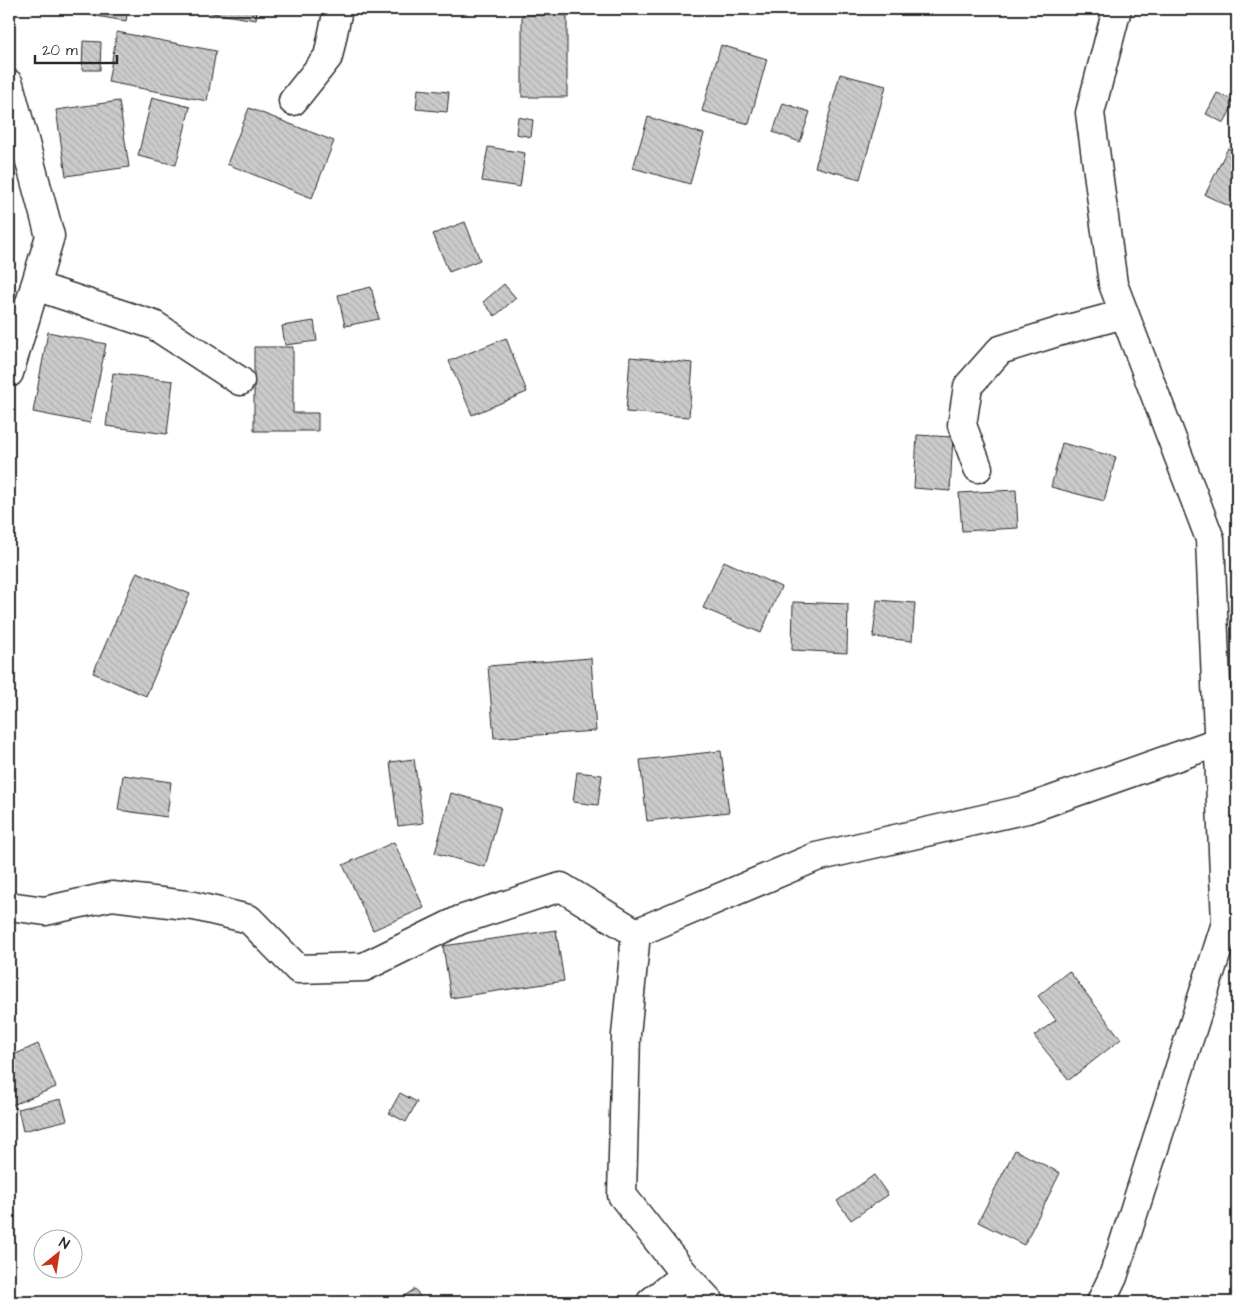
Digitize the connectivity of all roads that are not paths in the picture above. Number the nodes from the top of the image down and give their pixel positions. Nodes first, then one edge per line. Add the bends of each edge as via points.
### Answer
1 (338, 9) edge
2 (1117, 9) edge
3 (9, 84) edge
4 (293, 101) dead end
5 (35, 286) junction
6 (1124, 314) junction
7 (9, 372) edge
8 (240, 381) dead end
9 (978, 468) dead end
10 (1227, 742) edge
11 (9, 906) edge
12 (636, 933) junction
13 (685, 1275) junction
14 (651, 1302) edge
15 (710, 1302) edge
16 (1101, 1302) edge

1 - 4 street via 328,57
2 - 6 street via 1090,113 1113,284
3 - 5 street via 50,236
5 - 7 street
5 - 8 street via 154,325
6 - 9 street via 1000,350 968,386 962,425
6 - 10 street via 1210,539
10 - 12 street via 1027,809 816,856
10 - 16 street via 1226,923 1113,1277
11 - 12 street via 45,911 112,896 194,906 248,919 298,969 364,967 460,920 561,887
12 - 13 street via 626,1035 622,1195
13 - 14 street
13 - 15 street

